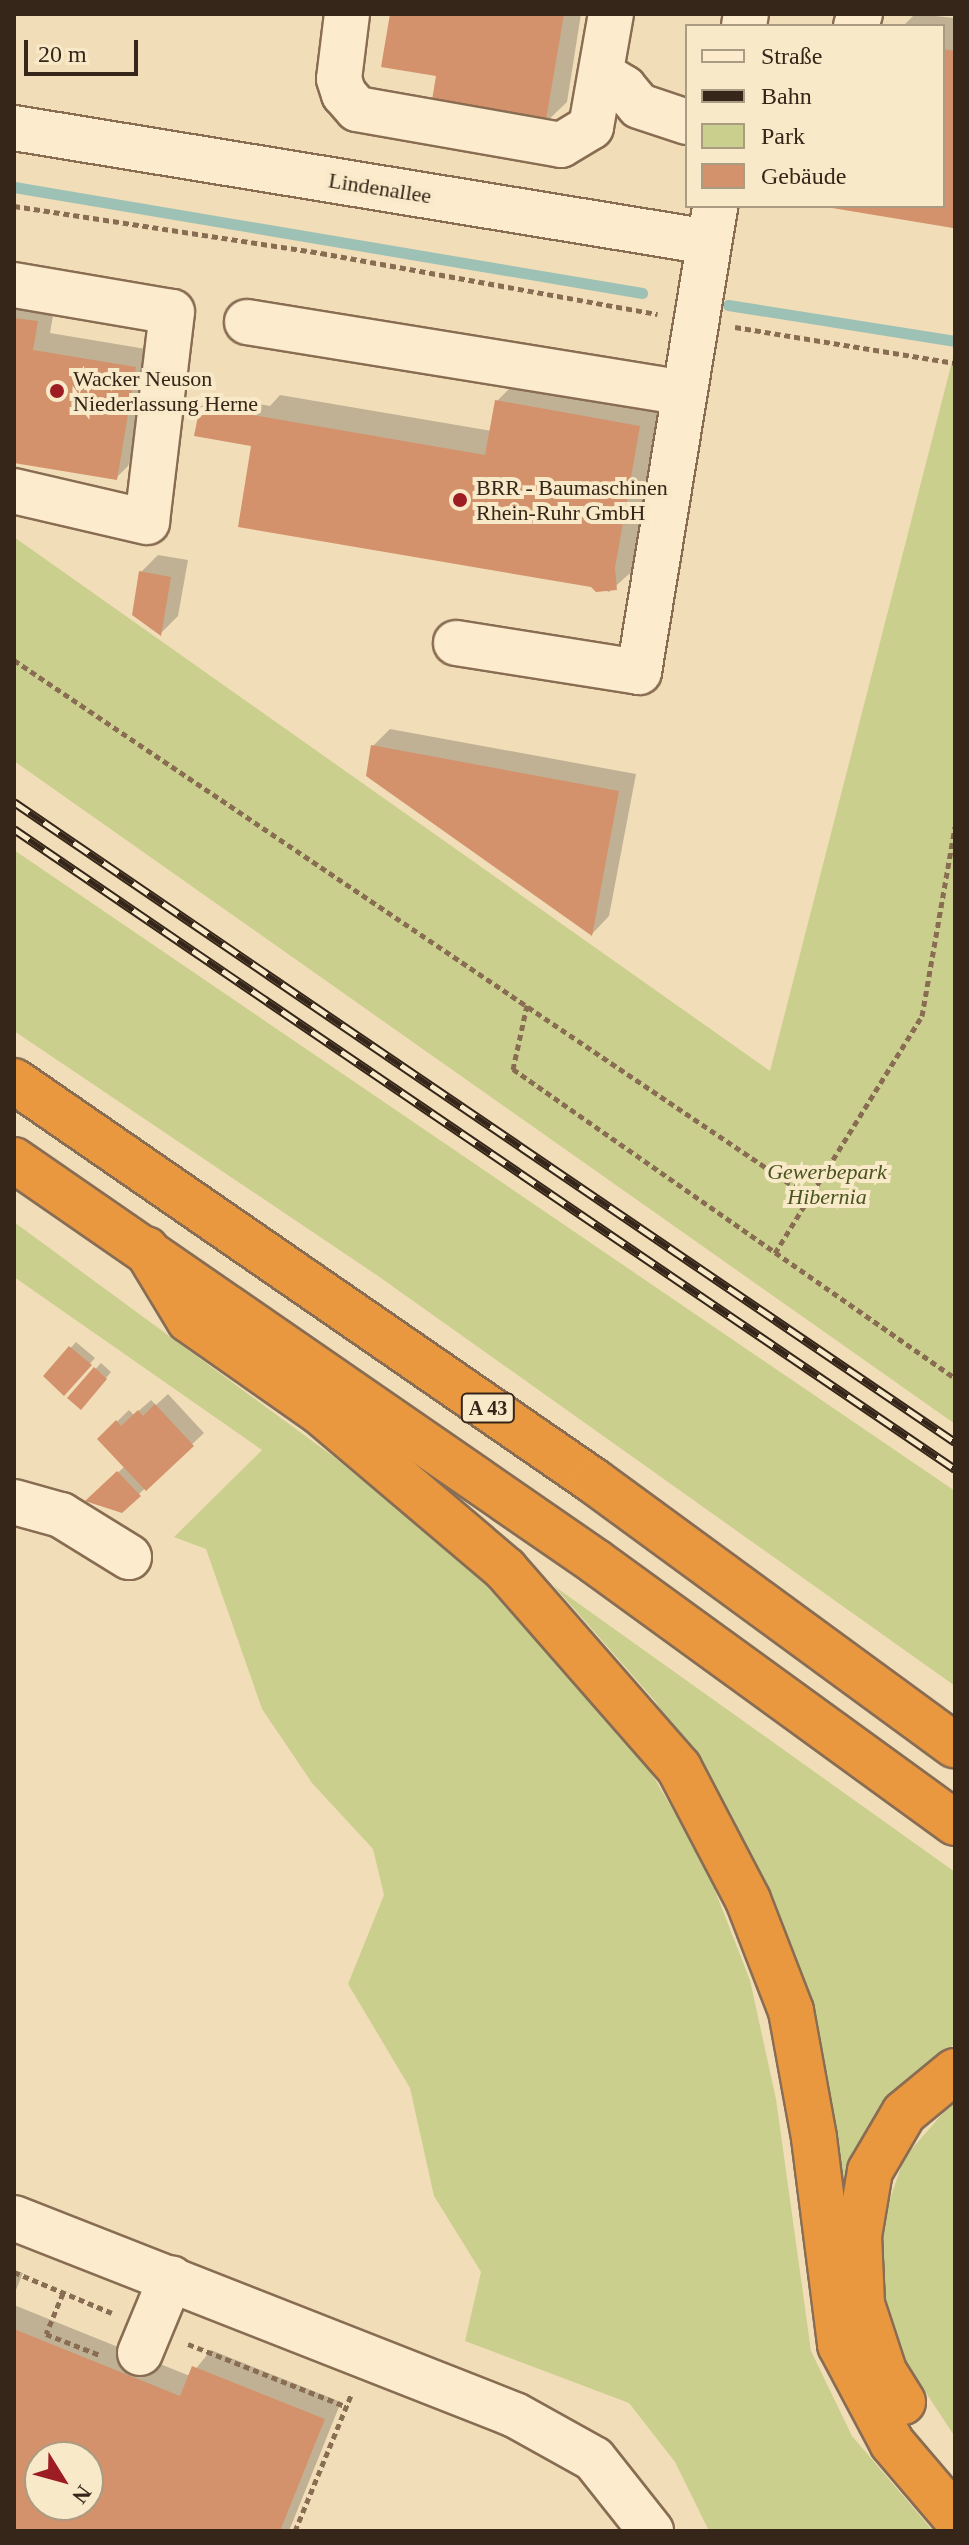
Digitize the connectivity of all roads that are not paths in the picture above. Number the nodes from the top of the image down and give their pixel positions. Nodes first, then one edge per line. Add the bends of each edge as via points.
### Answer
1 (347, 14) edge
2 (611, 14) edge
3 (601, 74) junction
4 (685, 121) edge
5 (14, 128) edge
6 (712, 224) edge
7 (14, 285) edge
8 (247, 322) dead end
9 (684, 393) junction
10 (14, 491) edge
11 (456, 643) dead end
12 (14, 1081) edge
13 (14, 1160) edge
14 (146, 1249) junction
15 (14, 1502) edge
16 (129, 1557) dead end
17 (955, 1745) edge
18 (955, 1823) edge
19 (955, 2071) edge
20 (14, 2218) edge
21 (171, 2278) junction
22 (120, 2354) road end
23 (955, 2475) edge
24 (955, 2517) edge
25 (651, 2531) edge

1 - 3 street via 339,79 357,109 381,116 561,145 591,127
2 - 3 street
3 - 4 street via 624,88 639,106
5 - 6 street, Lindenallee
6 - 9 street
7 - 10 street via 172,312 147,522
8 - 9 street
9 - 11 street via 639,672
12 - 17 highway, A 43 via 595,1482
13 - 14 highway
14 - 18 highway via 596,1562
14 - 24 highway via 189,1320 320,1412 505,1569 679,1768 748,1900 791,2011 814,2138 840,2345 892,2443
15 - 16 street via 61,1515
19 - 23 highway via 904,2113 870,2171 859,2236 862,2304 884,2371 935,2456
20 - 21 street
21 - 22 street
21 - 25 street via 515,2415 594,2459

